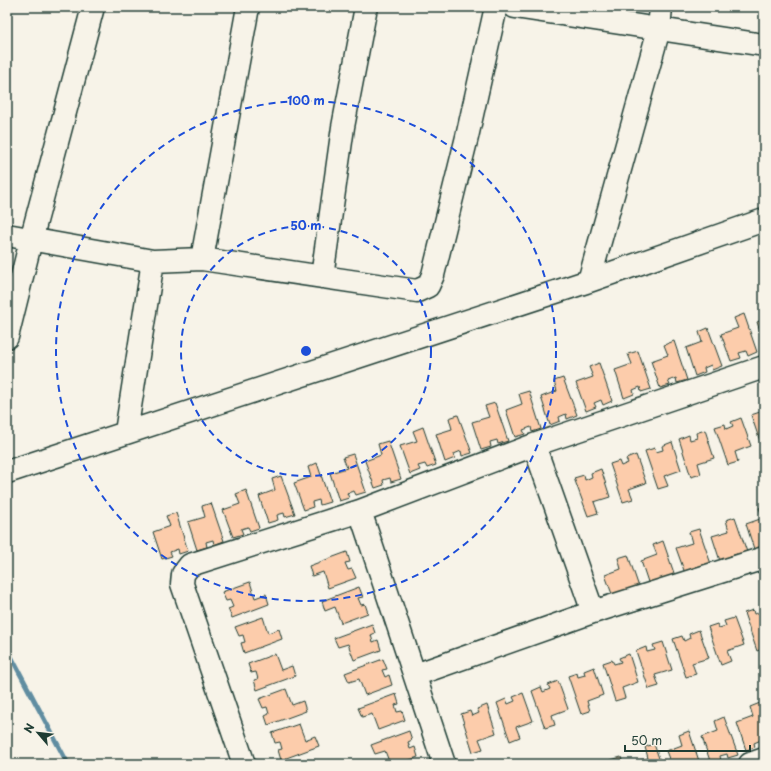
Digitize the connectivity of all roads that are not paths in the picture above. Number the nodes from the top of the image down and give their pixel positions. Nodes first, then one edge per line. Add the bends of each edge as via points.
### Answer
1 (94, 7) edge
2 (248, 7) edge
3 (366, 7) edge
4 (496, 7) edge
5 (515, 7) edge
6 (661, 7) edge
7 (659, 29) junction
8 (764, 45) edge
9 (764, 220) edge
10 (7, 235) edge
11 (31, 240) junction
12 (202, 259) junction
13 (153, 261) junction
14 (322, 277) junction
15 (589, 281) junction
16 (7, 337) edge
17 (764, 367) edge
18 (126, 432) junction
19 (534, 445) junction
20 (7, 472) edge
21 (360, 511) junction
22 (764, 558) edge
23 (593, 612) junction
24 (415, 675) junction
25 (764, 759) edge
26 (244, 764) edge
27 (444, 764) edge
28 (750, 764) edge

1 - 11 street
2 - 12 street
3 - 14 street via 344,127
4 - 14 street via 468,137 428,286 417,291
5 - 7 street
6 - 7 street
7 - 8 street
7 - 15 street
9 - 15 street
10 - 11 street
11 - 13 street
11 - 16 street
12 - 13 street
12 - 14 street
13 - 18 street
15 - 18 street
17 - 19 street
18 - 20 street
19 - 21 street
19 - 23 street
21 - 24 street
21 - 26 street via 190,565 183,574 182,584
22 - 23 street
23 - 24 street
24 - 27 street
25 - 28 street

